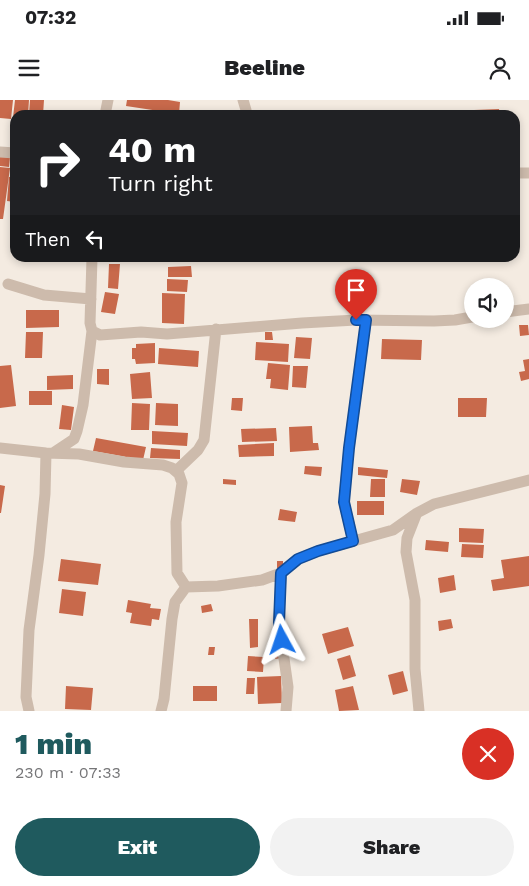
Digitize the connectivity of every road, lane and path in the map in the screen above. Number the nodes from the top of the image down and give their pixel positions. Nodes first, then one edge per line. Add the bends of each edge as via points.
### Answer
1 (92, 262) edge
2 (8, 284) dead end
3 (91, 298) junction
4 (529, 309) edge
5 (514, 311) edge
6 (464, 318) edge
7 (366, 320) junction
8 (216, 329) junction
9 (92, 331) junction
10 (69, 442) junction
11 (0, 448) edge
12 (49, 453) junction
13 (79, 454) junction
14 (176, 471) junction
15 (529, 480) edge
16 (417, 513) junction
17 (353, 541) junction
18 (281, 573) junction
19 (186, 587) junction
20 (29, 711) edge
21 (161, 711) edge
22 (286, 711) edge
23 (419, 711) edge

1 - 3 street
2 - 3 street via 44,295
3 - 9 street
4 - 5 street
6 - 7 street
7 - 8 street
7 - 17 street via 344,502
8 - 9 street via 167,334 100,335
8 - 14 street via 204,440
9 - 10 street via 80,421 74,439
10 - 12 street
10 - 13 street via 68,446
11 - 12 street
12 - 13 street
12 - 20 street via 29,630 26,697
13 - 14 street via 163,465
14 - 19 street via 182,483 176,522 177,573
15 - 16 street via 434,504
16 - 17 street via 393,530
16 - 23 street via 407,538 406,552 415,600
17 - 18 street via 298,559
18 - 19 street via 262,580
18 - 22 street via 279,623 288,687
19 - 21 street via 175,602

